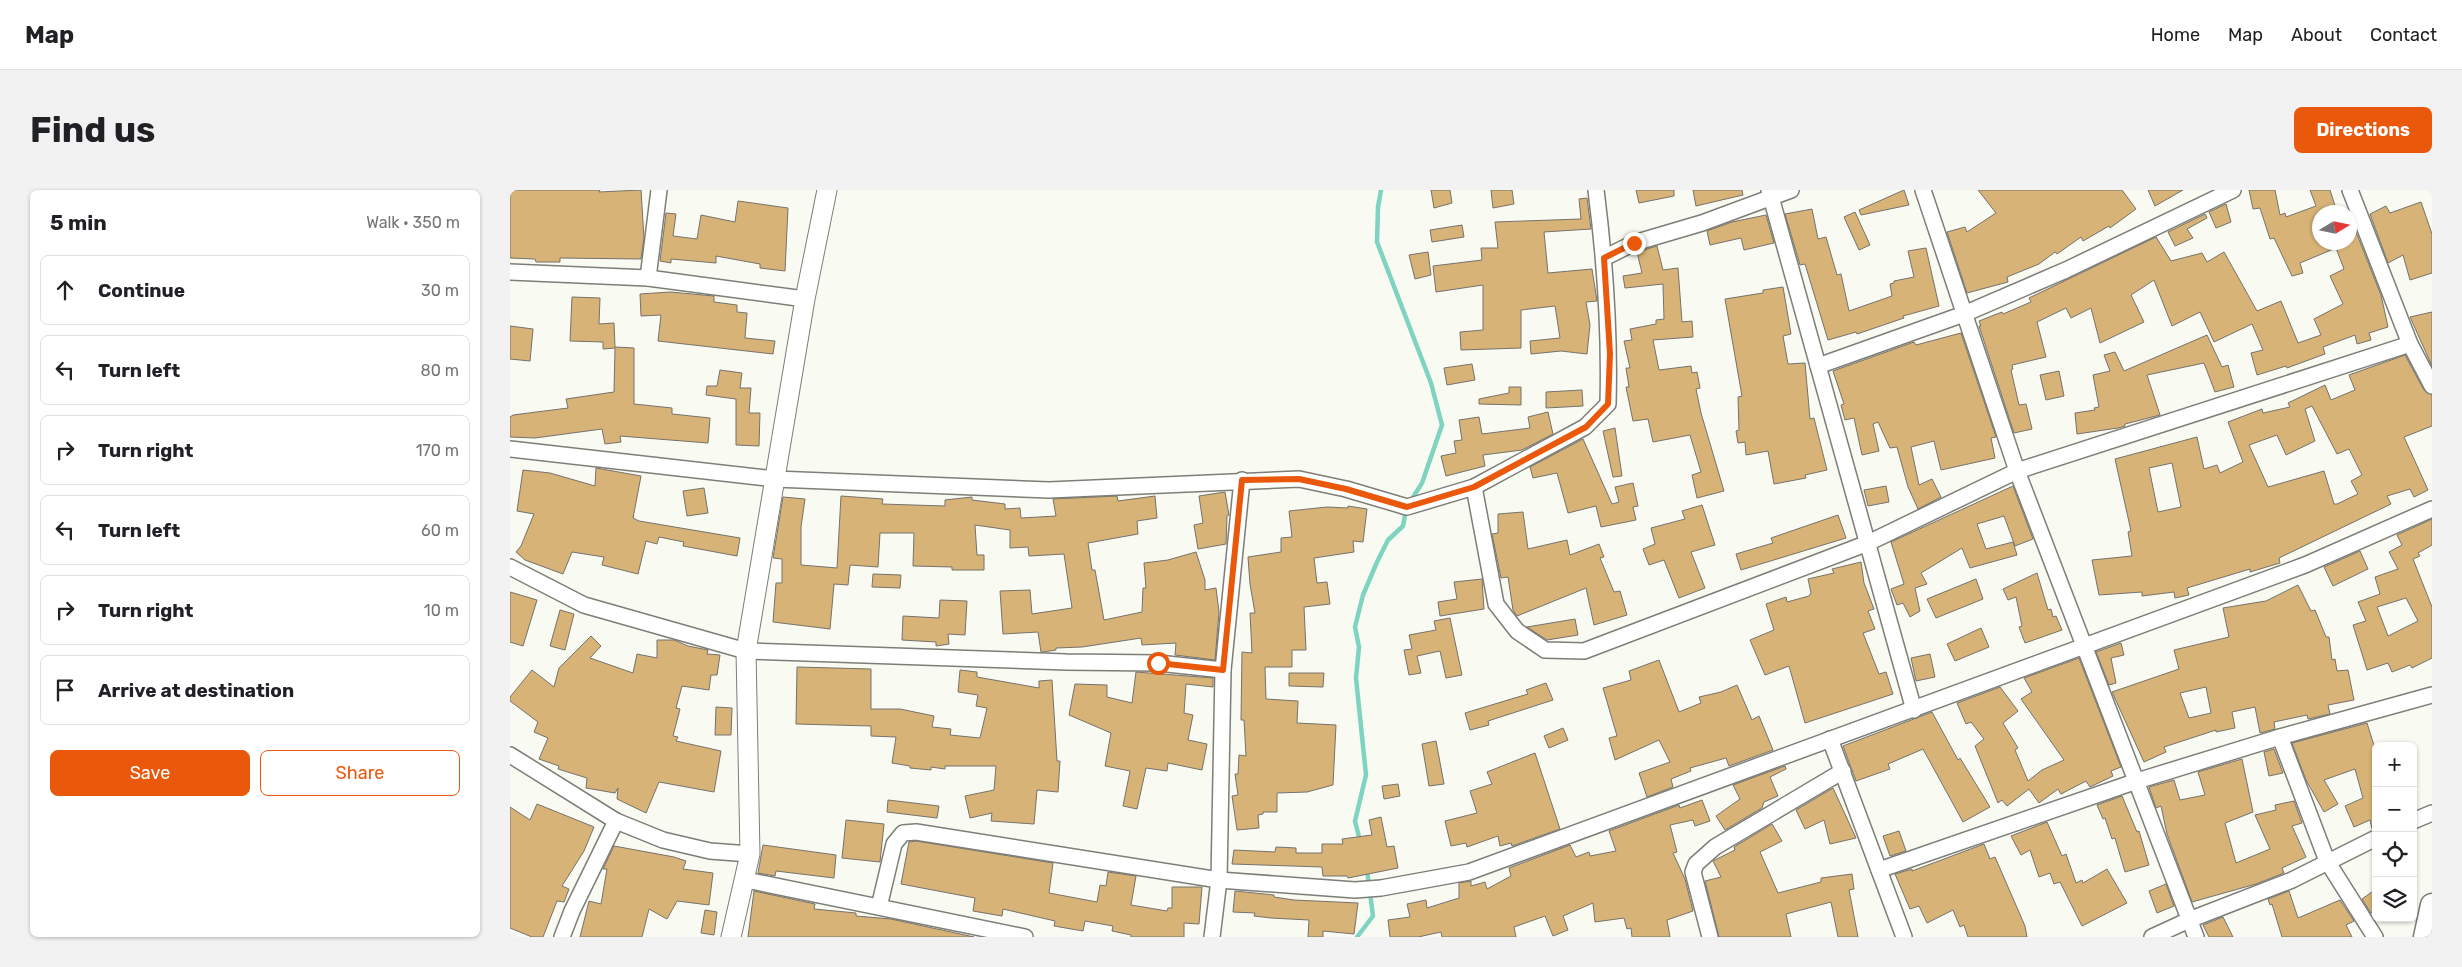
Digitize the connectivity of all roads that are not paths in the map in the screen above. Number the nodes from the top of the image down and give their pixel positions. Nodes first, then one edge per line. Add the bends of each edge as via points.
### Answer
1 (660, 190) edge
2 (828, 190) edge
3 (1596, 190) edge
4 (1791, 190) edge
5 (1923, 190) edge
6 (2233, 190) edge
7 (2350, 190) edge
8 (1770, 194) edge
9 (1604, 258) junction
10 (510, 272) edge
11 (648, 278) junction
12 (805, 299) junction
13 (1964, 314) junction
14 (2410, 344) junction
15 (1818, 366) junction
16 (2432, 386) edge
17 (510, 449) edge
18 (2017, 471) junction
19 (775, 479) junction
20 (1242, 480) junction
21 (1474, 487) junction
22 (2432, 509) edge
23 (1868, 543) junction
24 (510, 567) edge
25 (2085, 648) junction
26 (746, 651) junction
27 (1223, 670) junction
28 (2432, 695) edge
29 (1914, 710) junction
30 (2280, 737) junction
31 (1830, 739) junction
32 (510, 756) edge
33 (1842, 771) junction
34 (2137, 781) junction
35 (2432, 813) edge
36 (2417, 819) edge
37 (616, 821) junction
38 (2372, 840) edge
39 (750, 854) junction
40 (2327, 861) junction
41 (1879, 870) junction
42 (746, 880) junction
43 (1219, 880) junction
44 (2432, 905) edge
45 (879, 907) junction
46 (2189, 920) junction
47 (1016, 936) edge
48 (562, 937) edge
49 (731, 937) edge
50 (1212, 937) edge
51 (1710, 937) edge
52 (1904, 937) edge
53 (2152, 937) edge
54 (2196, 937) edge
55 (2375, 937) edge
56 (2425, 937) edge

1 - 11 street
2 - 12 street
3 - 9 street
4 - 8 street
5 - 13 street
6 - 13 street via 2066,270
7 - 14 street
8 - 9 street via 1702,223 1634,243
8 - 15 street
9 - 21 street via 1610,354 1608,404 1586,427
10 - 11 street
11 - 12 street
12 - 19 street
13 - 15 street
13 - 18 street
14 - 16 street
14 - 18 street
15 - 23 street
17 - 19 street
18 - 23 street
18 - 25 street
19 - 20 street via 1049,490
19 - 26 street
20 - 21 street via 1299,479 1407,507
20 - 27 street
21 - 23 street via 1496,604 1517,631 1545,650 1584,651
22 - 25 street via 2305,565
23 - 29 street
24 - 26 street via 584,605
25 - 29 street
25 - 34 street
26 - 27 street via 1158,663
26 - 39 street
27 - 43 street
28 - 30 street
29 - 31 street
30 - 34 street
30 - 40 street
31 - 33 street
31 - 43 street via 1469,872 1355,890
32 - 37 street
33 - 41 street
33 - 51 street via 1715,847 1696,864 1693,872
34 - 41 street
34 - 46 street
35 - 36 street
37 - 39 street via 663,840 710,851
37 - 48 street
38 - 40 street
39 - 42 street
40 - 46 street via 2292,880
40 - 55 street
41 - 52 street
42 - 45 street
42 - 49 street
43 - 45 street via 916,832 903,833 894,844
43 - 50 street
44 - 56 main road
45 - 47 street
46 - 53 street
46 - 54 street

